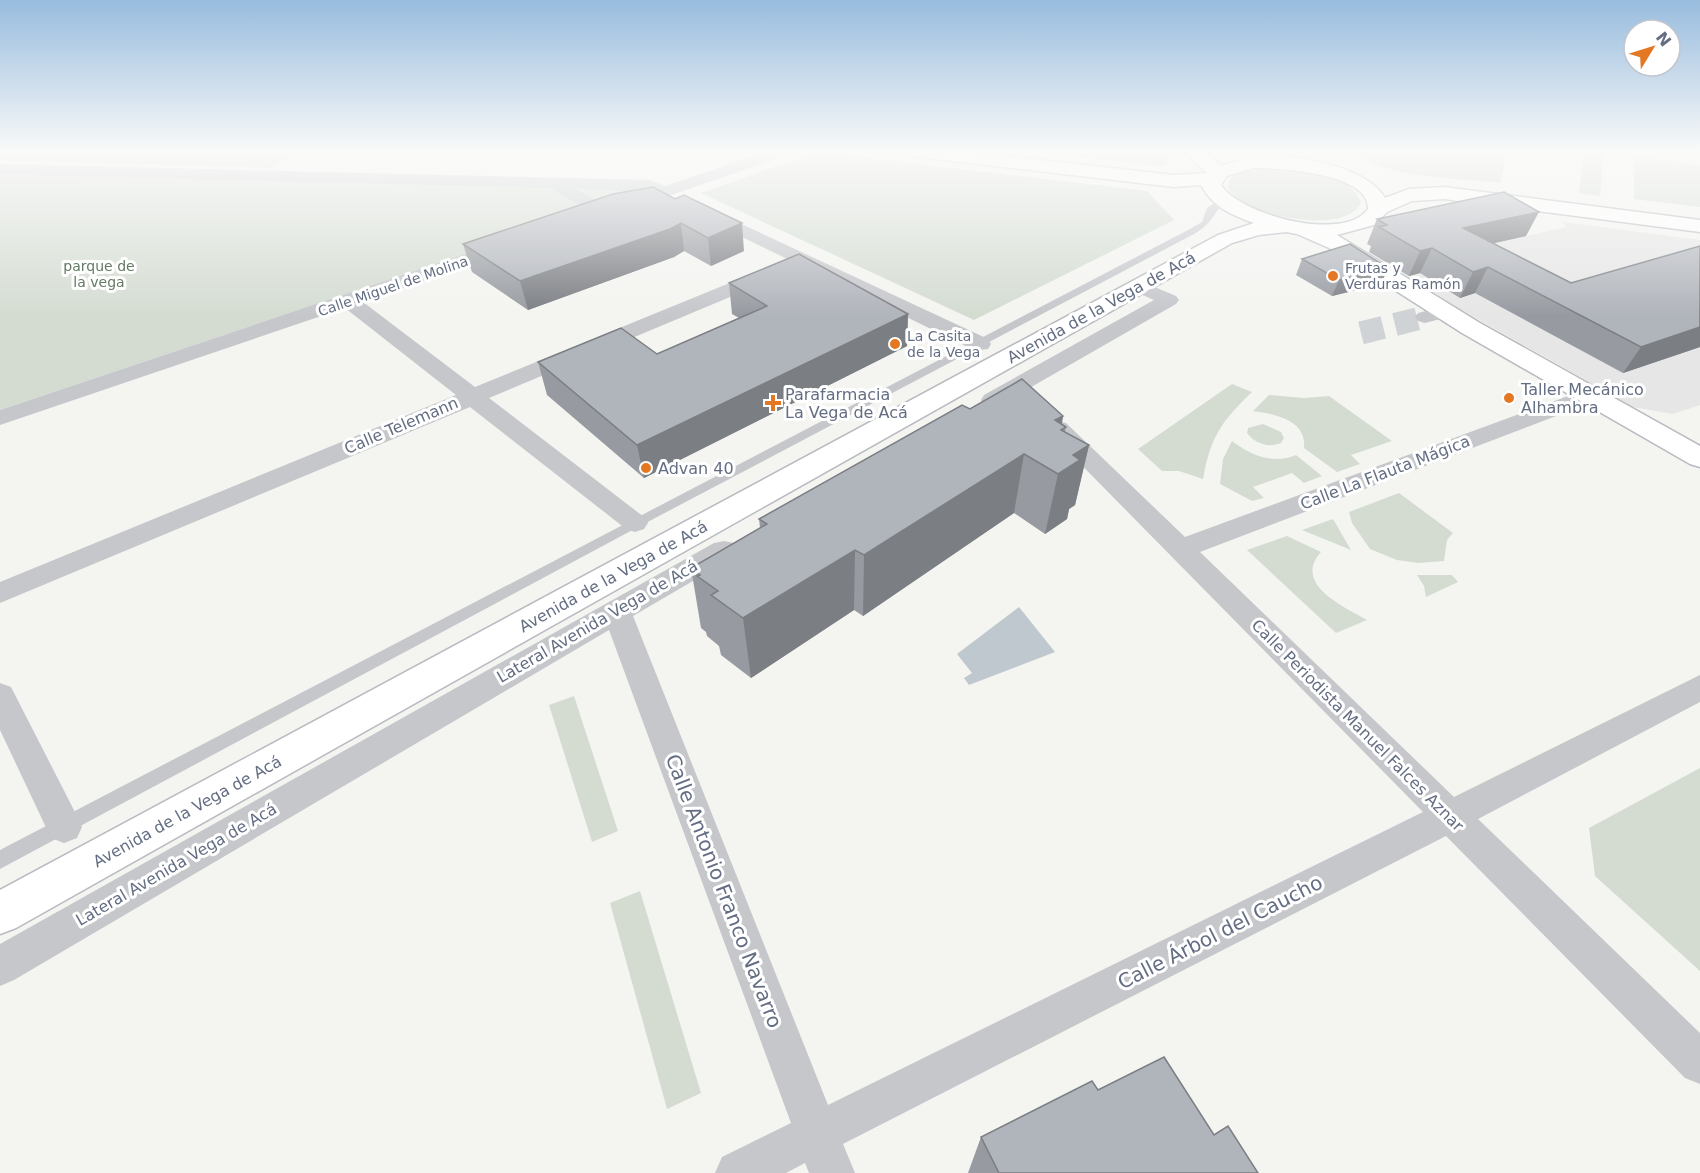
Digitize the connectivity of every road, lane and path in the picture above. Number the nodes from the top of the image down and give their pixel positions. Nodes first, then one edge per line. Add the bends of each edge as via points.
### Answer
1 (592, 206) edge
2 (624, 206) edge
3 (692, 206) edge
4 (1210, 206) edge
5 (1213, 206) edge
6 (1233, 206) edge
7 (1237, 206) edge
8 (1383, 206) edge
9 (1543, 206) edge
10 (1378, 208) joint
11 (604, 213) junction
12 (582, 221) edge
13 (1700, 226) edge
14 (1293, 227) junction
15 (1336, 236) junction
16 (527, 240) edge
17 (803, 260) junction
18 (1138, 286) junction
19 (349, 301) junction
20 (980, 344) junction
21 (1016, 387) junction
22 (473, 395) junction
23 (1590, 395) junction
24 (965, 415) edge
25 (0, 418) edge
26 (1700, 458) edge
27 (635, 523) junction
28 (749, 535) edge
29 (1180, 549) junction
30 (0, 593) edge
31 (616, 610) junction
32 (1700, 687) edge
33 (0, 696) edge
34 (1451, 816) junction
35 (64, 827) junction
36 (0, 861) edge
37 (0, 913) edge
38 (0, 966) edge
39 (1700, 1063) edge
40 (817, 1134) junction
41 (738, 1173) edge
42 (832, 1173) edge

1 - 11 street
2 - 11 street
3 - 17 street
4 - 18 main road, Avenida de la Vega de Acá
5 - 20 lane via 1200,227
6 - 14 main road, Avenida de la Vega de Acá via 1257,229
7 - 14 main road via 1254,218
8 - 10 main road
9 - 13 main road
10 - 15 main road via 1374,216
11 - 12 street
14 - 15 main road
15 - 23 main road via 1435,315
16 - 19 street, Calle Miguel de Molina
17 - 20 street
17 - 22 street, Calle Telemann
18 - 21 street via 1169,300
18 - 37 main road, Avenida de la Vega de Acá
19 - 22 street
19 - 25 street, Calle Miguel de Molina
20 - 27 lane
21 - 24 street
21 - 29 street, Calle Periodista Manuel Falces Aznar
22 - 27 street
22 - 30 street, Calle Telemann
23 - 26 main road
23 - 29 street, Calle La Flauta Mágica
27 - 35 lane
28 - 31 street, Lateral Avenida Vega de Acá
29 - 34 street, Calle Periodista Manuel Falces Aznar
31 - 38 street, Lateral Avenida Vega de Acá
31 - 40 street, Calle Antonio Franco Navarro
32 - 34 street, Calle Árbol del Caucho
33 - 35 street
34 - 39 street, Calle Periodista Manuel Falces Aznar
34 - 40 street, Calle Árbol del Caucho
35 - 36 lane
40 - 41 street, Calle Árbol del Caucho
40 - 42 street, Calle Antonio Franco Navarro

